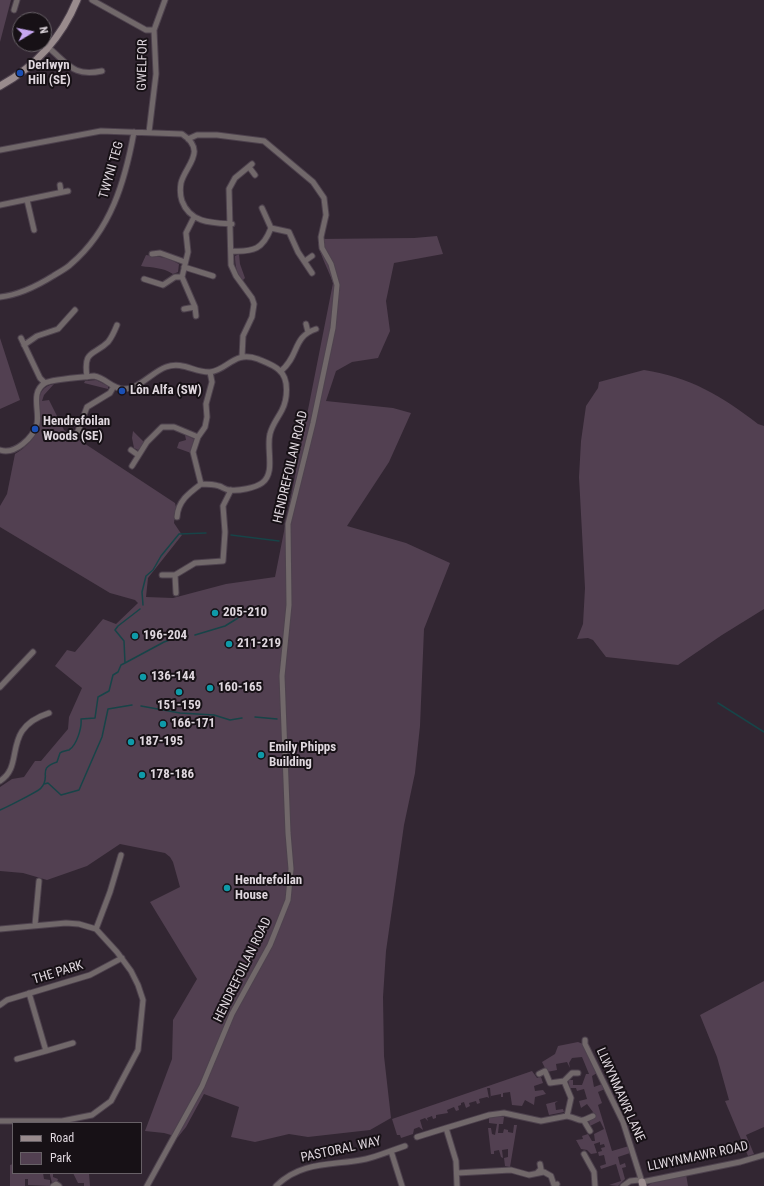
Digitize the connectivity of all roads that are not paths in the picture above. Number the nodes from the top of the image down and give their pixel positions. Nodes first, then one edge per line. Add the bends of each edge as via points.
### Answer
1 (17, 0) edge
2 (77, 0) edge
3 (92, 0) edge
4 (165, 0) edge
5 (14, 10) dead end
6 (154, 30) junction
7 (52, 44) edge
8 (52, 51) edge
9 (45, 52) edge
10 (102, 71) dead end
11 (0, 86) edge
12 (134, 132) junction
13 (149, 132) junction
14 (187, 138) junction
15 (0, 150) edge
16 (255, 175) dead end
17 (60, 185) dead end
18 (68, 191) dead end
19 (61, 192) junction
20 (27, 200) junction
21 (0, 205) edge
22 (262, 208) dead end
23 (194, 217) junction
24 (232, 224) junction
25 (271, 228) junction
26 (35, 229) dead end
27 (232, 251) junction
28 (152, 254) dead end
29 (312, 256) dead end
30 (305, 261) junction
31 (184, 264) junction
32 (312, 273) dead end
33 (212, 276) dead end
34 (182, 277) junction
35 (144, 279) dead end
36 (0, 297) edge
37 (195, 307) junction
38 (75, 310) dead end
39 (184, 310) dead end
40 (196, 316) dead end
41 (306, 324) dead end
42 (117, 325) dead end
43 (316, 329) dead end
44 (308, 332) junction
45 (21, 338) dead end
46 (24, 345) junction
47 (242, 357) junction
48 (280, 371) junction
49 (210, 372) junction
50 (87, 377) junction
51 (44, 383) junction
52 (114, 386) junction
53 (78, 431) dead end
54 (198, 437) junction
55 (0, 450) edge
56 (132, 450) dead end
57 (138, 455) junction
58 (132, 466) dead end
59 (201, 484) junction
60 (231, 490) junction
61 (176, 513) dead end
62 (162, 575) dead end
63 (175, 575) junction
64 (176, 593) dead end
65 (33, 652) dead end
66 (0, 687) edge
67 (49, 713) dead end
68 (0, 781) edge
69 (121, 855) dead end
70 (39, 881) dead end
71 (35, 925) junction
72 (0, 929) edge
73 (96, 929) junction
74 (122, 958) junction
75 (29, 993) junction
76 (0, 1006) edge
77 (585, 1040) dead end
78 (73, 1043) dead end
79 (46, 1051) junction
80 (17, 1059) dead end
81 (578, 1073) dead end
82 (539, 1074) dead end
83 (566, 1079) junction
84 (568, 1116) junction
85 (593, 1116) dead end
86 (0, 1121) edge
87 (584, 1121) junction
88 (446, 1128) junction
89 (590, 1131) dead end
90 (417, 1137) dead end
91 (405, 1146) dead end
92 (391, 1151) junction
93 (584, 1154) dead end
94 (764, 1155) edge
95 (540, 1164) dead end
96 (457, 1173) junction
97 (537, 1174) junction
98 (557, 1184) dead end
99 (642, 1184) edge
100 (53, 1186) edge
101 (59, 1186) edge
102 (148, 1186) edge
103 (276, 1186) edge
104 (402, 1186) edge
105 (457, 1186) edge
106 (595, 1186) edge
107 (623, 1186) edge

1 - 5 street
2 - 7 street via 71,15
3 - 6 street via 146,30
4 - 6 street, GWELFOR
6 - 13 street, GWELFOR via 156,74
8 - 10 street via 77,72 90,74
9 - 11 street via 28,68
12 - 13 street, HENDREFOILAN ROAD
12 - 15 street, HENDREFOILAN ROAD via 102,131
12 - 36 street, TWYNI TEG via 118,198 88,246 70,265 40,284 10,296
13 - 14 street, HENDREFOILAN ROAD via 179,134
14 - 23 street via 194,150 194,157 181,182 180,193 187,211
14 - 102 street, HENDREFOILAN ROAD via 217,134 264,141 313,182 324,198 326,215 321,237 322,248 332,264 337,285 333,328 324,372 288,524 289,605 282,676 291,869 288,900 270,945 232,1014 202,1086
16 - 24 street via 251,166 235,178 230,189
17 - 19 street
18 - 19 street
19 - 20 street
20 - 21 street
20 - 26 street
22 - 25 street
23 - 24 street via 207,222
23 - 31 street via 186,233 188,252
24 - 27 street
25 - 27 street via 266,240 256,249
25 - 30 street via 289,232
27 - 47 street via 231,265 254,304 252,317 243,336
28 - 31 street via 160,253
29 - 30 street
30 - 32 street
31 - 33 street
31 - 34 street
34 - 35 street via 175,277 163,285
34 - 37 street
37 - 39 street
37 - 40 street
38 - 46 street via 58,329 37,336
41 - 44 street
42 - 50 street via 107,343 92,351 85,366
43 - 44 street
44 - 48 street via 301,338 290,364
45 - 46 street
46 - 51 street
47 - 48 street via 257,359
47 - 49 street
48 - 60 street via 287,397 270,432 270,470 267,478 262,484
49 - 52 street via 173,365 158,370 130,388
49 - 54 street via 212,382 206,404 207,417 205,427
50 - 51 street
50 - 52 street via 100,377
51 - 55 street via 37,394 36,425 17,450
52 - 53 street via 110,393 87,407
54 - 57 street via 174,427 162,427
54 - 59 street via 193,452
56 - 57 street
57 - 58 street
59 - 60 street
59 - 61 street via 181,502
60 - 63 street via 223,506 223,561 195,563
62 - 63 street
63 - 64 street
65 - 66 street
67 - 68 street via 35,717 19,732 9,772
69 - 73 street
70 - 71 street
71 - 72 street
71 - 73 street via 66,923
73 - 74 street
74 - 75 street, THE PARK via 90,976
74 - 86 street via 138,985 143,1000 138,1050 111,1101 92,1115 62,1121
75 - 76 street, THE PARK via 7,1000
75 - 79 street
77 - 99 street, LLWYNMAWR LANE via 626,1129
78 - 79 street
79 - 80 street
81 - 83 street via 572,1073
82 - 83 street via 544,1072 550,1082
83 - 84 street via 570,1098
84 - 87 street
84 - 88 street via 541,1121 504,1113
85 - 87 street
87 - 89 street
88 - 90 street
88 - 96 street
91 - 92 street, PASTORAL WAY
92 - 103 street, PASTORAL WAY via 367,1159 306,1167 288,1176
92 - 104 street, PASTORAL WAY
93 - 106 street via 594,1172
94 - 99 street, LLWYNMAWR ROAD
95 - 97 street via 541,1170
96 - 97 street via 511,1170 529,1175
96 - 105 street
97 - 98 street via 548,1173 554,1185
99 - 107 street, LLWYNMAWR ROAD via 640,1180 630,1181
100 - 101 street

